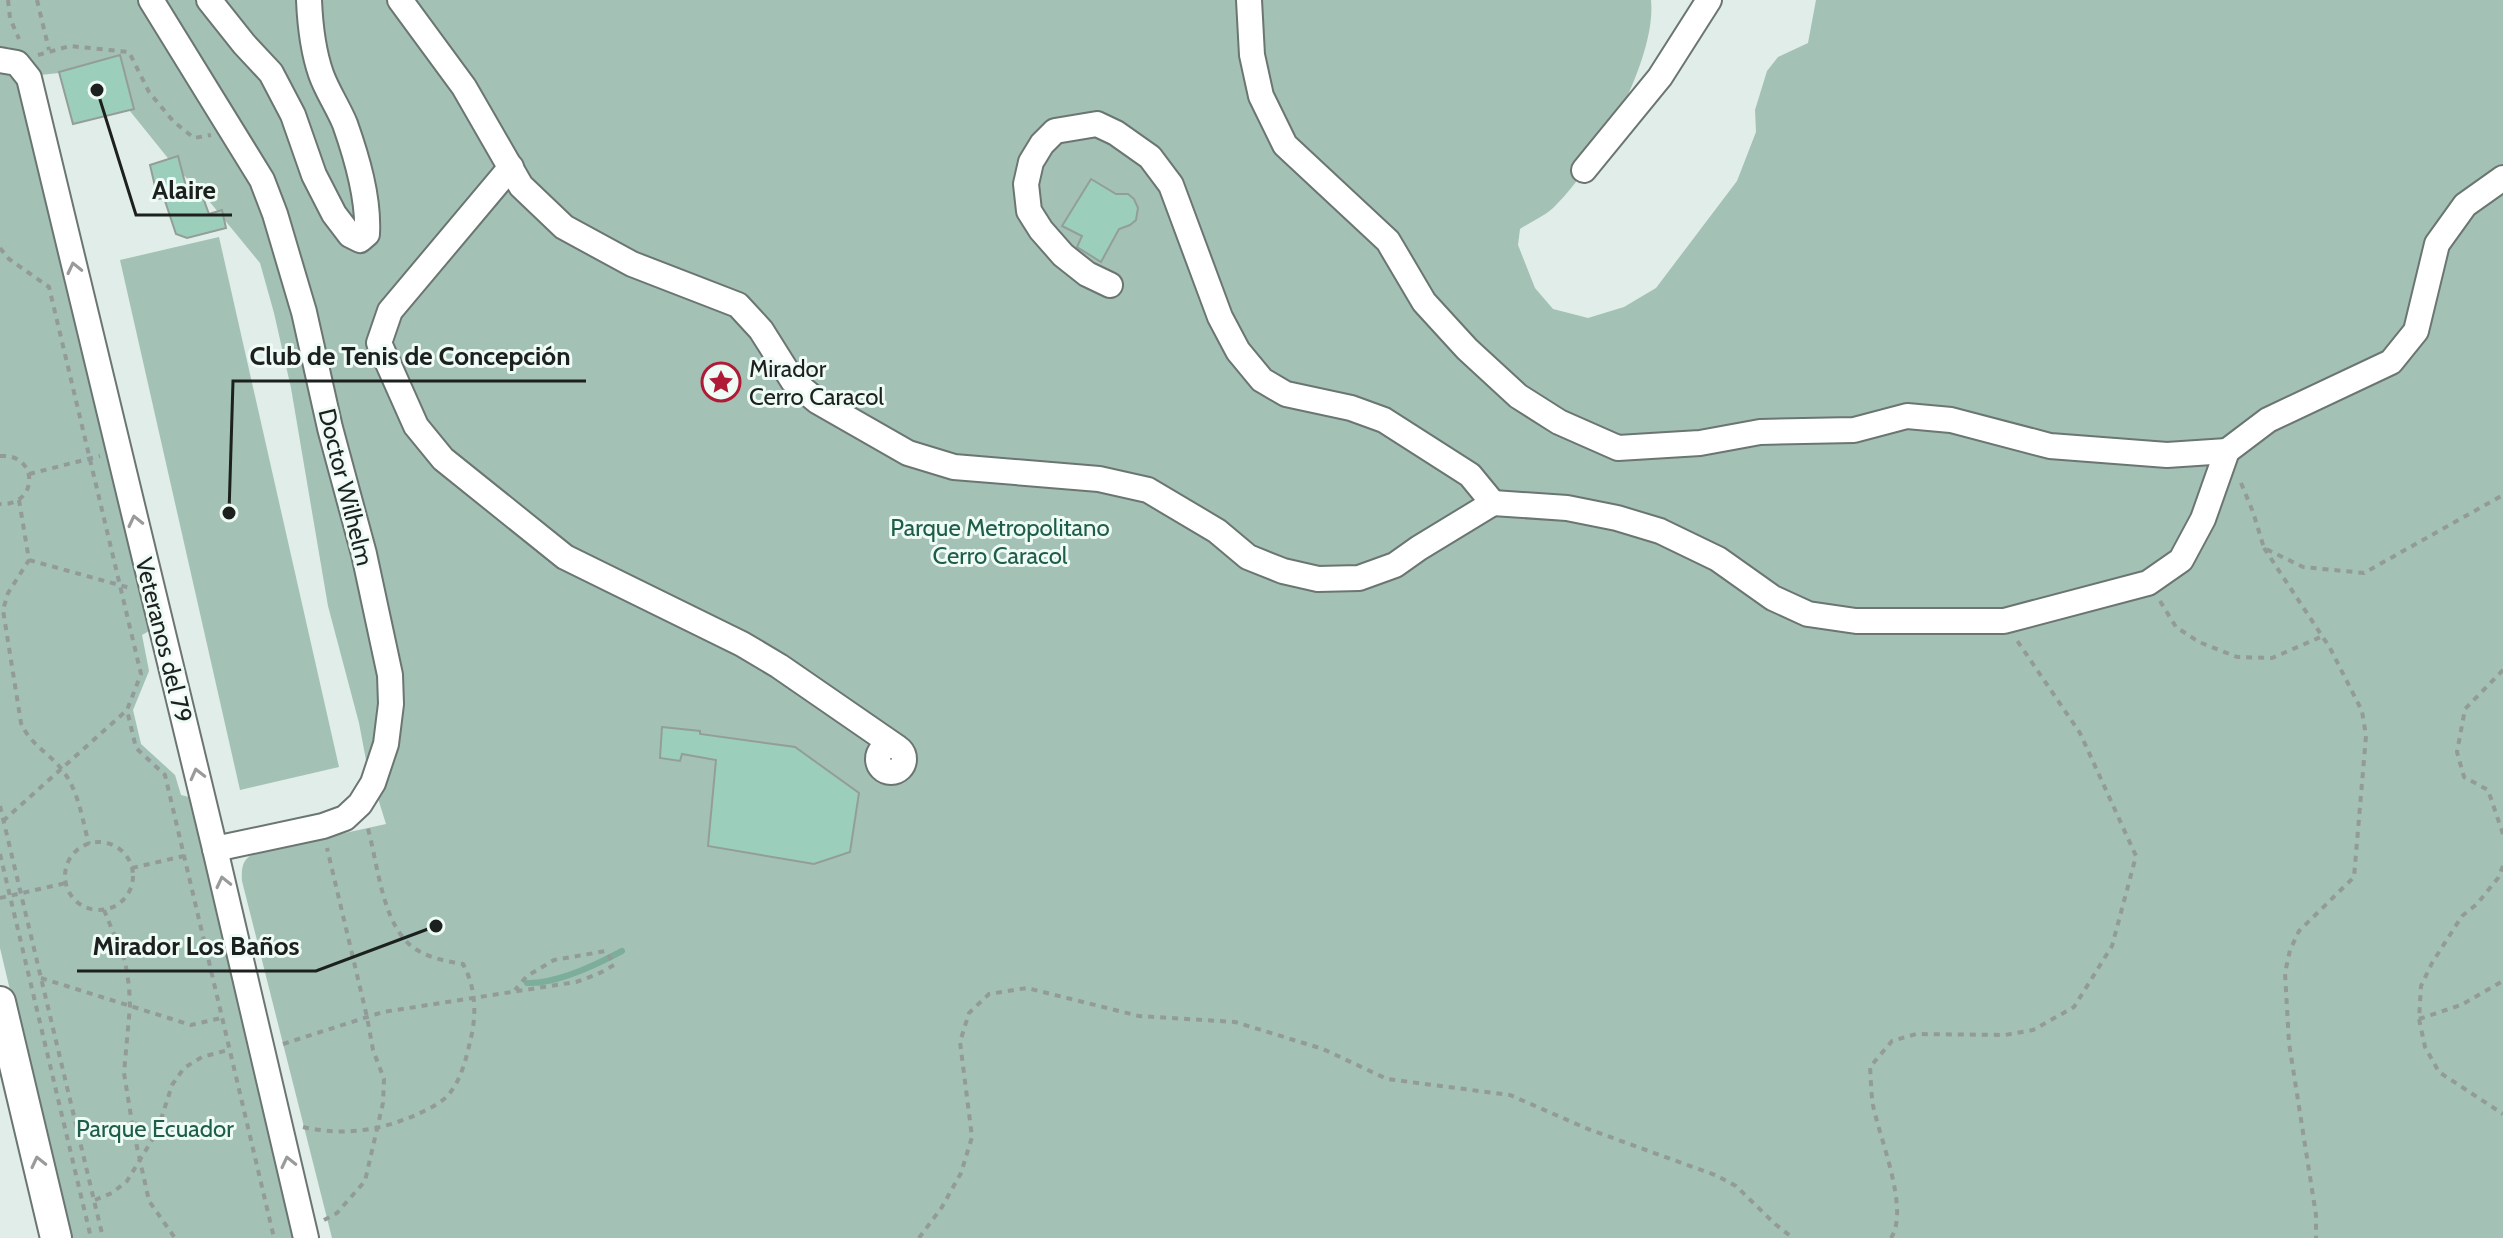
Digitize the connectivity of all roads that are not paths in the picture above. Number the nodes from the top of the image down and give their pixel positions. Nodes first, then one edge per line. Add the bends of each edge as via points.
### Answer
1 (151, 0) edge
2 (209, 0) edge
3 (309, 0) edge
4 (400, 0) edge
5 (1249, 0) edge
6 (1709, 0) edge
7 (0, 60) edge
8 (511, 167) junction
9 (1584, 170) dead end
10 (2503, 178) edge
11 (1110, 285) dead end
12 (2227, 451) junction
13 (1493, 503) junction
14 (886, 752) dead end
15 (215, 849) junction
16 (0, 1002) edge
17 (305, 1233) edge
18 (56, 1238) edge

1 - 15 street, Doctor Wilhelm via 262,180 304,312 390,675 386,744 360,804 345,818 323,826
2 - 3 street via 271,73 334,214 360,240 367,234 368,217 359,173 344,123 321,75
4 - 8 street via 464,87
5 - 12 street via 1261,96 1285,145 1388,241 1424,302 1467,349 1518,396 1559,422 1618,448 1700,443 1760,432 1854,430 1907,416 1951,420 2050,446 2167,455
6 - 9 street via 1660,77
15 -> 7 street, Veteranos del 79 via 29,78 17,63
8 - 13 street via 521,186 564,227 632,264 738,305 793,381 817,401 908,453 954,467 1099,479 1148,490 1217,531 1248,557 1318,579 1359,578 1395,565
8 - 14 street via 390,311 379,343 416,426 443,459 565,557 779,666 864,725
10 - 12 street via 2465,205 2437,244 2416,331 2391,362 2268,420
11 - 13 street via 1063,255 1029,211 1026,184 1031,162 1055,131 1097,124 1150,157 1171,185 1220,317 1262,380 1286,394 1384,420 1470,475
12 - 13 street via 2203,519 2181,560 2148,583 2004,621 1856,621 1808,614 1660,531 1567,508
17 -> 15 street, Veteranos del 79
18 -> 16 main road

